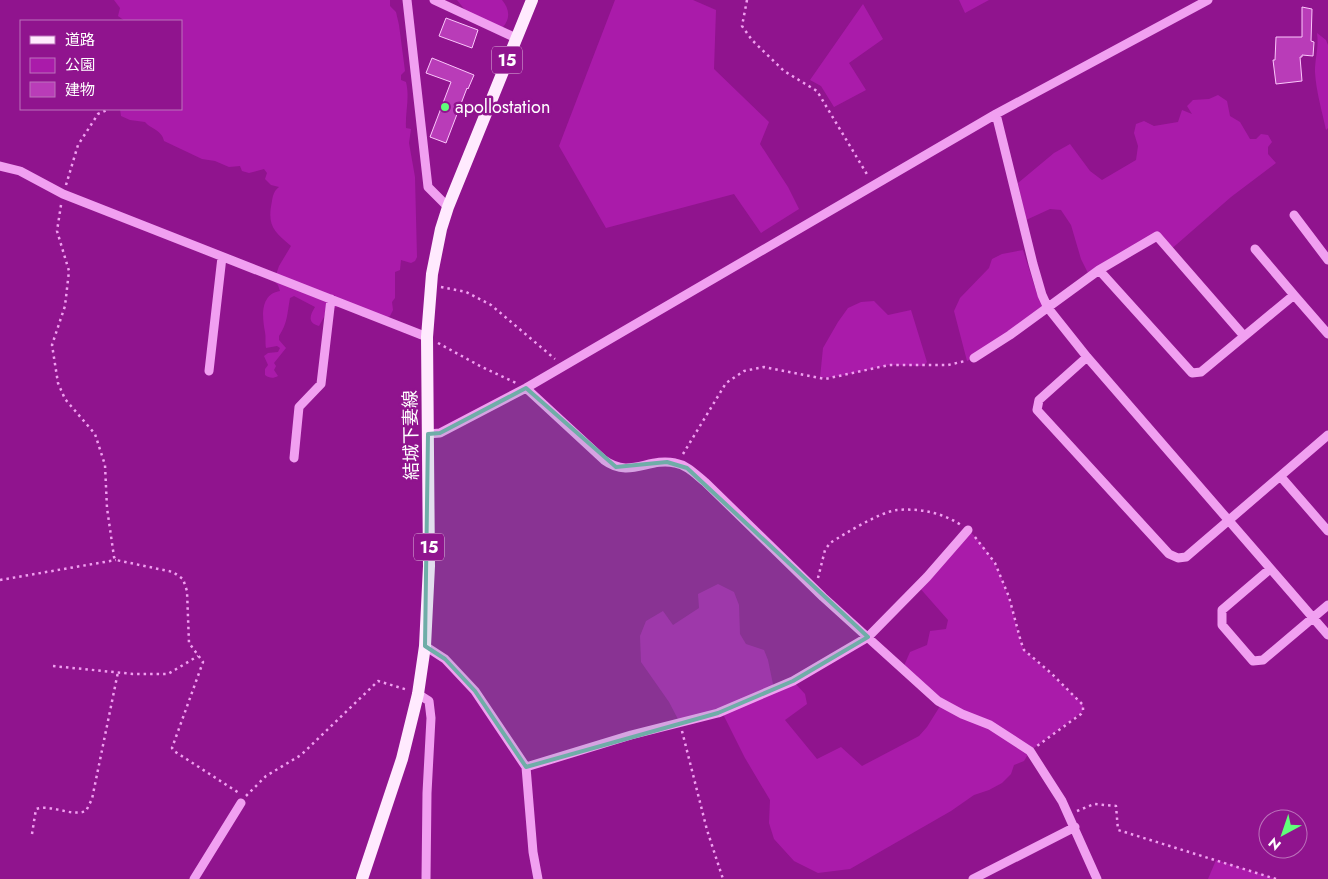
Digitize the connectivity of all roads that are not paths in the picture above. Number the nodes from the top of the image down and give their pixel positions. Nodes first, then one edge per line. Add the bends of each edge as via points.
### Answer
1 (407, 0) edge
2 (434, 0) edge
3 (532, 0) edge
4 (1208, 0) edge
5 (516, 38) junction
6 (996, 114) junction
7 (0, 166) edge
8 (448, 207) junction
9 (1294, 215) dead end
10 (1255, 249) dead end
11 (222, 257) junction
12 (1328, 260) edge
13 (1099, 270) junction
14 (1294, 295) junction
15 (331, 299) junction
16 (1048, 308) junction
17 (1328, 334) edge
18 (1244, 336) junction
19 (427, 337) junction
20 (1087, 357) junction
21 (974, 358) road end
22 (209, 371) dead end
23 (526, 388) junction
24 (428, 434) junction
25 (1328, 435) edge
26 (294, 458) dead end
27 (1281, 477) junction
28 (1229, 521) junction
29 (968, 530) road end
30 (1328, 531) edge
31 (1270, 569) junction
32 (1328, 605) edge
33 (1314, 618) junction
34 (1328, 635) edge
35 (868, 637) junction
36 (425, 646) junction
37 (418, 694) junction
38 (526, 767) junction
39 (241, 803) dead end
40 (1075, 827) junction
41 (194, 879) edge
42 (362, 879) edge
43 (426, 879) edge
44 (538, 879) edge
45 (974, 879) edge
46 (1097, 879) edge

1 - 8 street via 428,187
2 - 5 street
3 - 5 main road, 結城下妻線 / 15
4 - 6 street
5 - 8 main road, 結城下妻線 / 15
6 - 16 street via 1033,264
6 - 23 street
7 - 11 street via 20,171 63,194
8 - 19 main road, 結城下妻線 / 15 via 431,284
9 - 12 street
10 - 14 street
11 - 15 street
11 - 22 street
13 - 16 street
13 - 18 street via 1156,236
13 - 18 street via 1192,373 1201,372
14 - 17 street
14 - 18 street
15 - 19 street
15 - 26 street via 321,384 299,407
16 - 20 street
16 - 21 street
19 - 24 main road, 結城下妻線 / 15
20 - 28 street
20 - 28 street via 1039,400 1037,410 1169,554 1178,558 1186,556
23 - 24 street via 440,433
23 - 35 street via 604,460 616,467 624,469 667,462 687,468
24 - 36 main road, 結城下妻線 / 15 via 429,566
25 - 27 street
27 - 28 street
27 - 30 street
28 - 31 street
29 - 35 street
31 - 33 street
31 - 33 street via 1222,610 1222,626 1253,661 1263,660
32 - 33 street
33 - 34 street
35 - 38 street via 794,681 718,713 630,734
35 - 40 street via 938,701 990,725 1030,751
36 - 37 main road, 結城下妻線 / 15
36 - 38 street via 445,658 475,691
37 - 42 main road, 結城下妻線 / 15 via 402,759
37 - 43 street via 429,701 431,718
38 - 44 street
39 - 41 street
40 - 45 street
40 - 46 street

